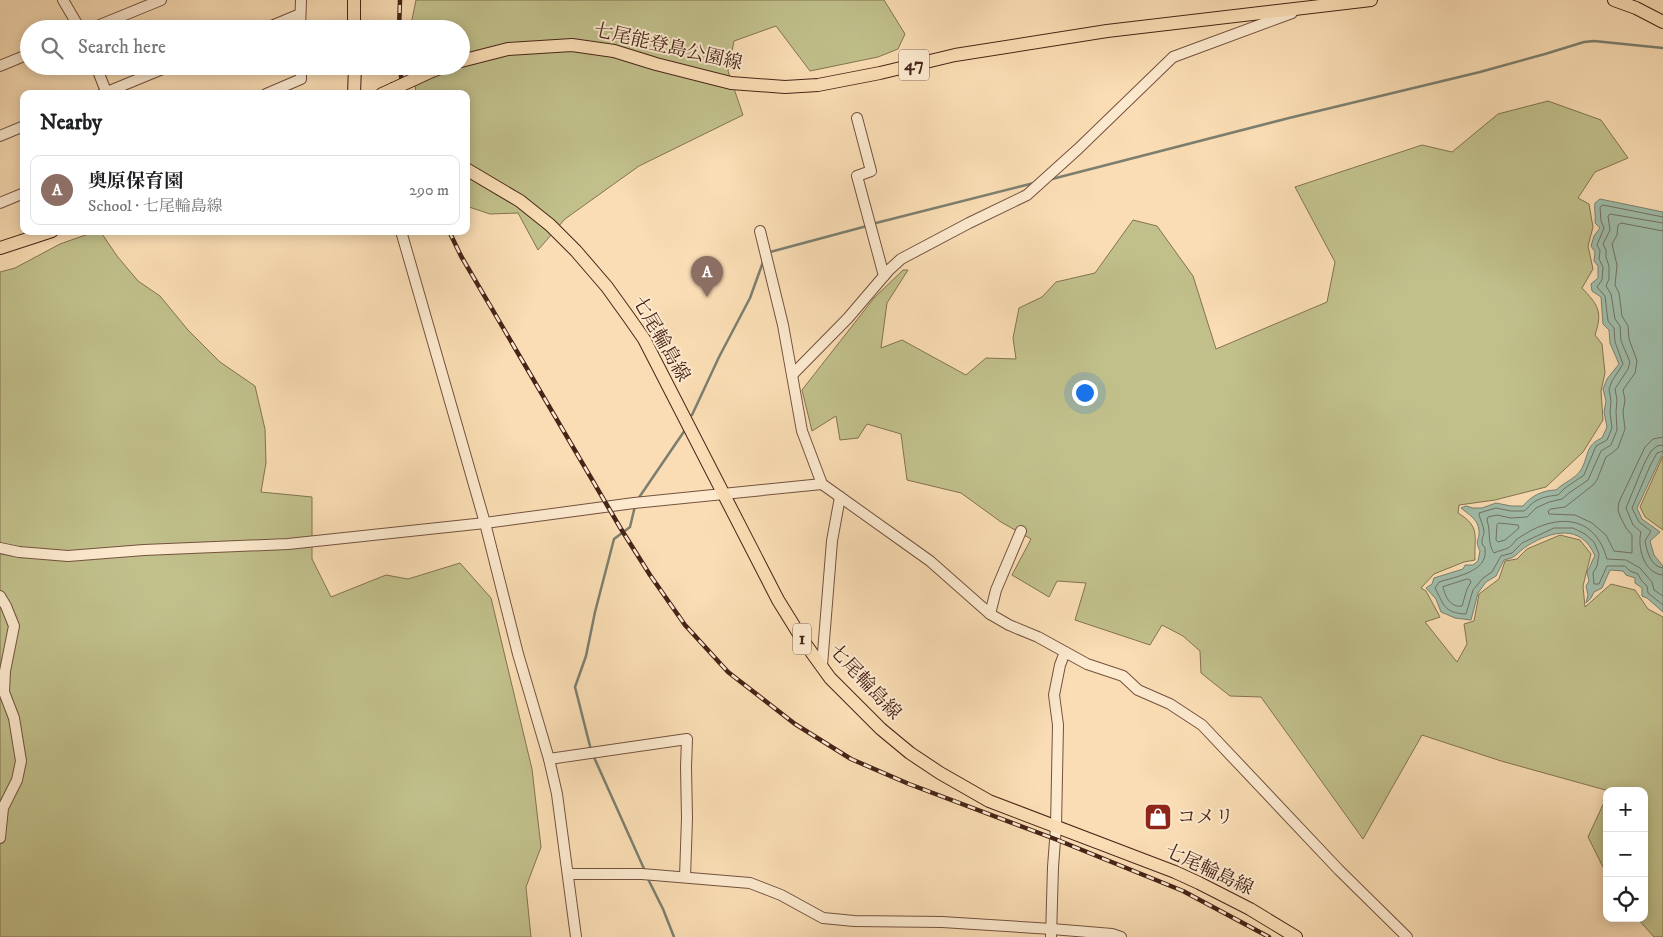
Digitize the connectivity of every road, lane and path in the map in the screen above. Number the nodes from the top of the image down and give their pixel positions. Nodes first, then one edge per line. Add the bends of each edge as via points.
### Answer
1 (63, 0) edge
2 (161, 0) edge
3 (301, 0) edge
4 (354, 0) edge
5 (1371, 0) edge
6 (1614, 0) edge
7 (1305, 8) junction
8 (300, 14) junction
9 (75, 20) edge
10 (112, 20) edge
11 (286, 20) edge
12 (300, 20) edge
13 (354, 20) edge
14 (1663, 22) edge
15 (20, 58) edge
16 (470, 58) edge
17 (0, 66) edge
18 (99, 75) edge
19 (148, 75) edge
20 (301, 75) edge
21 (355, 75) edge
22 (423, 75) edge
23 (104, 90) edge
24 (112, 90) edge
25 (276, 90) edge
26 (354, 90) edge
27 (389, 90) edge
28 (857, 118) dead end
29 (20, 128) edge
30 (0, 136) edge
31 (470, 171) edge
32 (20, 195) edge
33 (0, 203) edge
34 (760, 231) dead end
35 (40, 235) edge
36 (402, 235) edge
37 (0, 248) edge
38 (884, 276) junction
39 (792, 375) junction
40 (822, 484) junction
41 (723, 494) junction
42 (840, 497) junction
43 (485, 523) junction
44 (1021, 531) dead end
45 (0, 548) edge
46 (0, 596) edge
47 (990, 614) junction
48 (1065, 652) junction
49 (822, 666) junction
50 (549, 759) junction
51 (1056, 827) junction
52 (0, 838) edge
53 (568, 874) junction
54 (685, 877) junction
55 (1052, 933) edge
56 (576, 937) edge
57 (1121, 937) edge
58 (1296, 937) edge
59 (1406, 937) edge

1 - 9 street
2 - 10 street
3 - 8 street
4 - 13 main road
5 - 7 main road, 七尾能登島公園線 / 47
6 - 14 main road
7 - 16 main road, 七尾能登島公園線 / 47 via 1107,31 956,55 818,85 731,83 614,51 572,45 515,48
7 - 38 street via 1173,57 1027,195 901,259
8 - 11 street
8 - 12 street
15 - 17 street
18 - 23 street
19 - 24 street
20 - 25 street via 301,80
21 - 26 main road
22 - 27 main road, bridge
28 - 38 street via 872,171 857,176
29 - 30 street
31 - 41 main road, 七尾輪島線 / 1 via 520,201 550,225 607,287 644,339
32 - 33 street
34 - 39 street
35 - 37 main road
36 - 43 street
38 - 39 street
39 - 40 street via 802,432
40 - 41 street
40 - 42 street
41 - 43 street
41 - 49 main road, 七尾輪島線 / 1 via 778,600
42 - 47 street via 930,561
42 - 49 street via 832,541
43 - 45 street via 288,544 68,556
43 - 50 street
44 - 47 street via 996,590
46 - 52 street via 14,626 4,692 14,718 21,761 17,780 3,808
47 - 48 street
48 - 51 street via 1054,695 1058,725
48 - 59 street via 1087,664 1122,676 1138,690 1170,704 1202,725
49 - 51 main road, 七尾輪島線 / 1 via 856,705 910,753 989,801
50 - 53 street
50 - 54 street via 687,739
51 - 55 street
51 - 58 main road, 七尾輪島線 / 1 via 1191,879
53 - 54 street
53 - 56 street
54 - 55 street via 750,883 781,895 823,918 942,922
55 - 57 street

